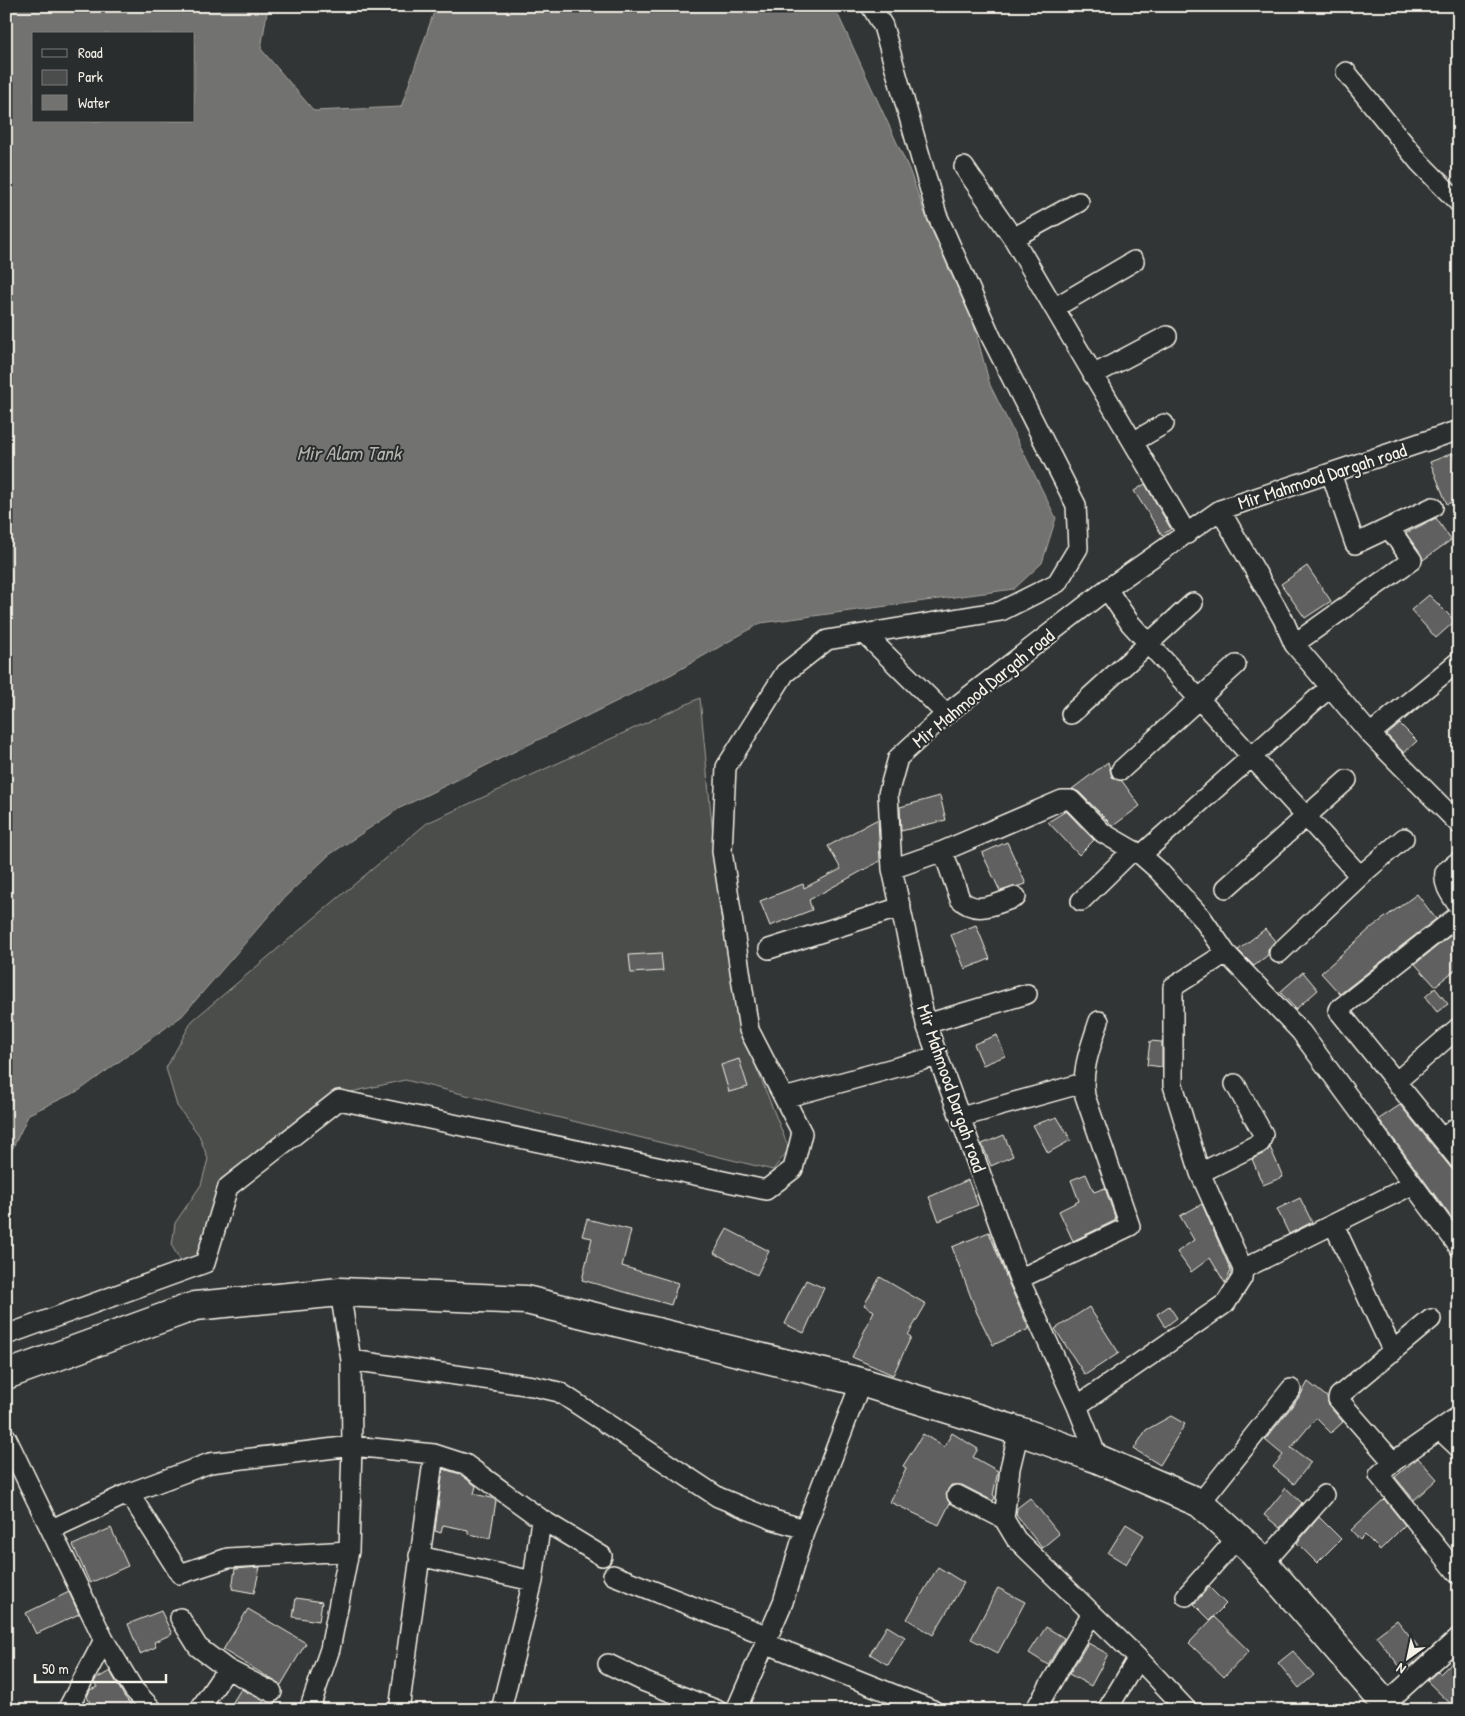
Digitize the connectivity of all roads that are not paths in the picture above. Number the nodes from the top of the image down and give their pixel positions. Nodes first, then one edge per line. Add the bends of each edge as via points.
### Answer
1 (871, 6) edge
2 (1346, 72) dead end
3 (964, 167) dead end
4 (1080, 202) dead end
5 (1459, 203) edge
6 (1013, 238) junction
7 (1134, 261) dead end
8 (1054, 308) junction
9 (1168, 336) dead end
10 (1093, 375) junction
11 (1164, 424) dead end
12 (1459, 430) edge
13 (1132, 442) junction
14 (1331, 473) junction
15 (1433, 507) dead end
16 (1220, 510) junction
17 (1389, 528) junction
18 (1187, 534) junction
19 (1108, 590) junction
20 (1193, 603) dead end
21 (865, 634) junction
22 (1149, 643) junction
23 (1294, 644) junction
24 (1459, 661) edge
25 (1236, 665) dead end
26 (1330, 687) junction
27 (1200, 698) junction
28 (946, 714) junction
29 (1071, 714) dead end
30 (1370, 734) junction
31 (1250, 758) junction
32 (1121, 770) dead end
33 (1347, 780) dead end
34 (1305, 817) junction
35 (1459, 824) edge
36 (1404, 838) dead end
37 (943, 851) junction
38 (1137, 852) junction
39 (1459, 861) edge
40 (892, 869) junction
41 (1360, 876) junction
42 (1226, 888) dead end
43 (1016, 897) dead end
44 (1081, 901) dead end
45 (900, 907) junction
46 (1459, 907) edge
47 (1459, 915) edge
48 (768, 949) dead end
49 (1226, 953) junction
50 (1280, 953) dead end
51 (1027, 994) dead end
52 (1100, 1021) dead end
53 (926, 1024) junction
54 (1459, 1026) edge
55 (938, 1056) junction
56 (1396, 1082) junction
57 (1083, 1083) junction
58 (1235, 1084) dead end
59 (784, 1098) junction
60 (961, 1117) junction
61 (1459, 1125) edge
62 (1442, 1139) junction
63 (1459, 1160) edge
64 (1200, 1173) junction
65 (1412, 1185) junction
66 (1334, 1225) junction
67 (1457, 1242) edge
68 (1243, 1269) junction
69 (1019, 1279) junction
70 (340, 1292) junction
71 (1431, 1319) dead end
72 (6, 1335) edge
73 (1393, 1352) junction
74 (350, 1360) junction
75 (6, 1375) edge
76 (861, 1382) junction
77 (1291, 1389) dead end
78 (1077, 1406) junction
79 (1459, 1416) edge
80 (1019, 1430) junction
81 (1440, 1430) junction
82 (6, 1437) edge
83 (352, 1446) junction
84 (1459, 1448) edge
85 (434, 1454) junction
86 (1098, 1459) junction
87 (1393, 1462) junction
88 (129, 1493) junction
89 (957, 1495) dead end
90 (1324, 1495) dead end
91 (1200, 1503) junction
92 (541, 1519) junction
93 (1004, 1519) junction
94 (52, 1529) junction
95 (805, 1529) junction
96 (1238, 1537) junction
97 (349, 1551) junction
98 (419, 1556) junction
99 (602, 1556) dead end
100 (1264, 1563) junction
101 (1459, 1575) edge
102 (613, 1576) dead end
103 (533, 1581) junction
104 (1186, 1596) dead end
105 (1092, 1613) junction
106 (180, 1618) dead end
107 (1459, 1637) edge
108 (104, 1640) junction
109 (766, 1640) junction
110 (1138, 1658) junction
111 (608, 1664) dead end
112 (227, 1669) junction
113 (272, 1692) dead end
114 (1388, 1707) edge
115 (67, 1710) edge
116 (153, 1710) edge
117 (199, 1710) edge
118 (309, 1710) edge
119 (400, 1710) edge
120 (501, 1710) edge
121 (717, 1710) edge
122 (736, 1710) edge
123 (933, 1710) edge
124 (1035, 1710) edge
125 (1107, 1710) edge
126 (1187, 1710) edge

1 - 21 street via 883,26 937,215 991,337 1076,504 1078,548 1057,583 1001,611
2 - 5 street via 1419,162
3 - 6 street
4 - 6 street
6 - 8 street
7 - 8 street
8 - 10 street
9 - 10 street
10 - 13 street
11 - 13 street
12 - 14 street, Mir Mahmood Dargah road
13 - 18 street
14 - 16 street, Mir Mahmood Dargah road
14 - 17 street via 1355,544
15 - 17 street
16 - 18 street, Mir Mahmood Dargah road
16 - 23 street
17 - 23 street via 1412,560
18 - 19 street, Mir Mahmood Dargah road
19 - 22 street via 1130,623
19 - 28 street, Mir Mahmood Dargah road
20 - 22 street
21 - 28 street
21 - 59 street via 827,640 785,673 726,767 722,852 749,1030
22 - 27 street
22 - 29 street
23 - 26 street
24 - 30 street
25 - 27 street
26 - 30 street
26 - 31 street
27 - 31 street
27 - 32 street
28 - 40 street, Mir Mahmood Dargah road via 898,758 888,794
30 - 35 street
31 - 34 street
31 - 38 street
33 - 34 street
34 - 41 street
34 - 42 street
36 - 41 street
37 - 38 street via 1062,800 1071,800 1104,833
37 - 40 street
37 - 43 street via 960,899 966,905 983,907
38 - 44 street
38 - 49 street via 1202,918
39 - 46 street via 1444,872 1444,878 1445,886
40 - 45 street, Mir Mahmood Dargah road
41 - 50 street
45 - 48 street
45 - 53 street, Mir Mahmood Dargah road
47 - 56 street via 1338,1010
49 - 64 street via 1173,986 1173,1085
49 - 65 street via 1302,1032
51 - 53 street
52 - 57 street via 1085,1064
53 - 55 street, Mir Mahmood Dargah road
54 - 56 street
55 - 59 street
55 - 60 street, Mir Mahmood Dargah road
56 - 62 street
57 - 60 street
57 - 69 street via 1130,1226
58 - 64 street via 1262,1134 1260,1143
59 - 72 street via 802,1134 793,1169 766,1190 339,1100 228,1187 205,1263
60 - 69 street, Mir Mahmood Dargah road
61 - 62 street
62 - 63 street
64 - 68 street
65 - 66 street
65 - 67 street
66 - 68 street
66 - 73 street
68 - 78 street via 1242,1278 1226,1303
69 - 78 street, Mir Mahmood Dargah road
70 - 74 street
70 - 75 main road via 195,1306
70 - 76 main road via 526,1300
71 - 73 street
73 - 87 street via 1340,1394 1338,1399
74 - 83 street
74 - 95 street via 559,1392 718,1497
76 - 80 main road
76 - 95 street
77 - 91 street
78 - 86 street, Mir Mahmood Dargah road
79 - 81 street
80 - 86 main road
80 - 93 street via 1010,1468
81 - 84 street
81 - 87 street
82 - 94 street
83 - 85 street
83 - 88 street via 210,1463
83 - 97 street
85 - 92 street via 465,1464
85 - 98 street
86 - 91 main road
87 - 101 street via 1380,1473 1380,1478
88 - 94 street
88 - 97 street via 180,1574 228,1558
89 - 93 street
90 - 100 street
91 - 96 main road
92 - 99 street
92 - 103 street
93 - 105 street via 1016,1538
94 - 108 street
95 - 109 street via 783,1602
96 - 100 main road
96 - 104 street
97 - 118 street via 330,1649
98 - 103 street
98 - 119 street
100 - 114 main road
102 - 109 street
103 - 120 street
105 - 110 street
105 - 124 street
106 - 112 street via 198,1647
107 - 114 street
108 - 115 street
108 - 116 street via 134,1690
109 - 122 street
109 - 123 street
110 - 125 street
110 - 126 street
111 - 121 street
112 - 113 street
112 - 117 street

